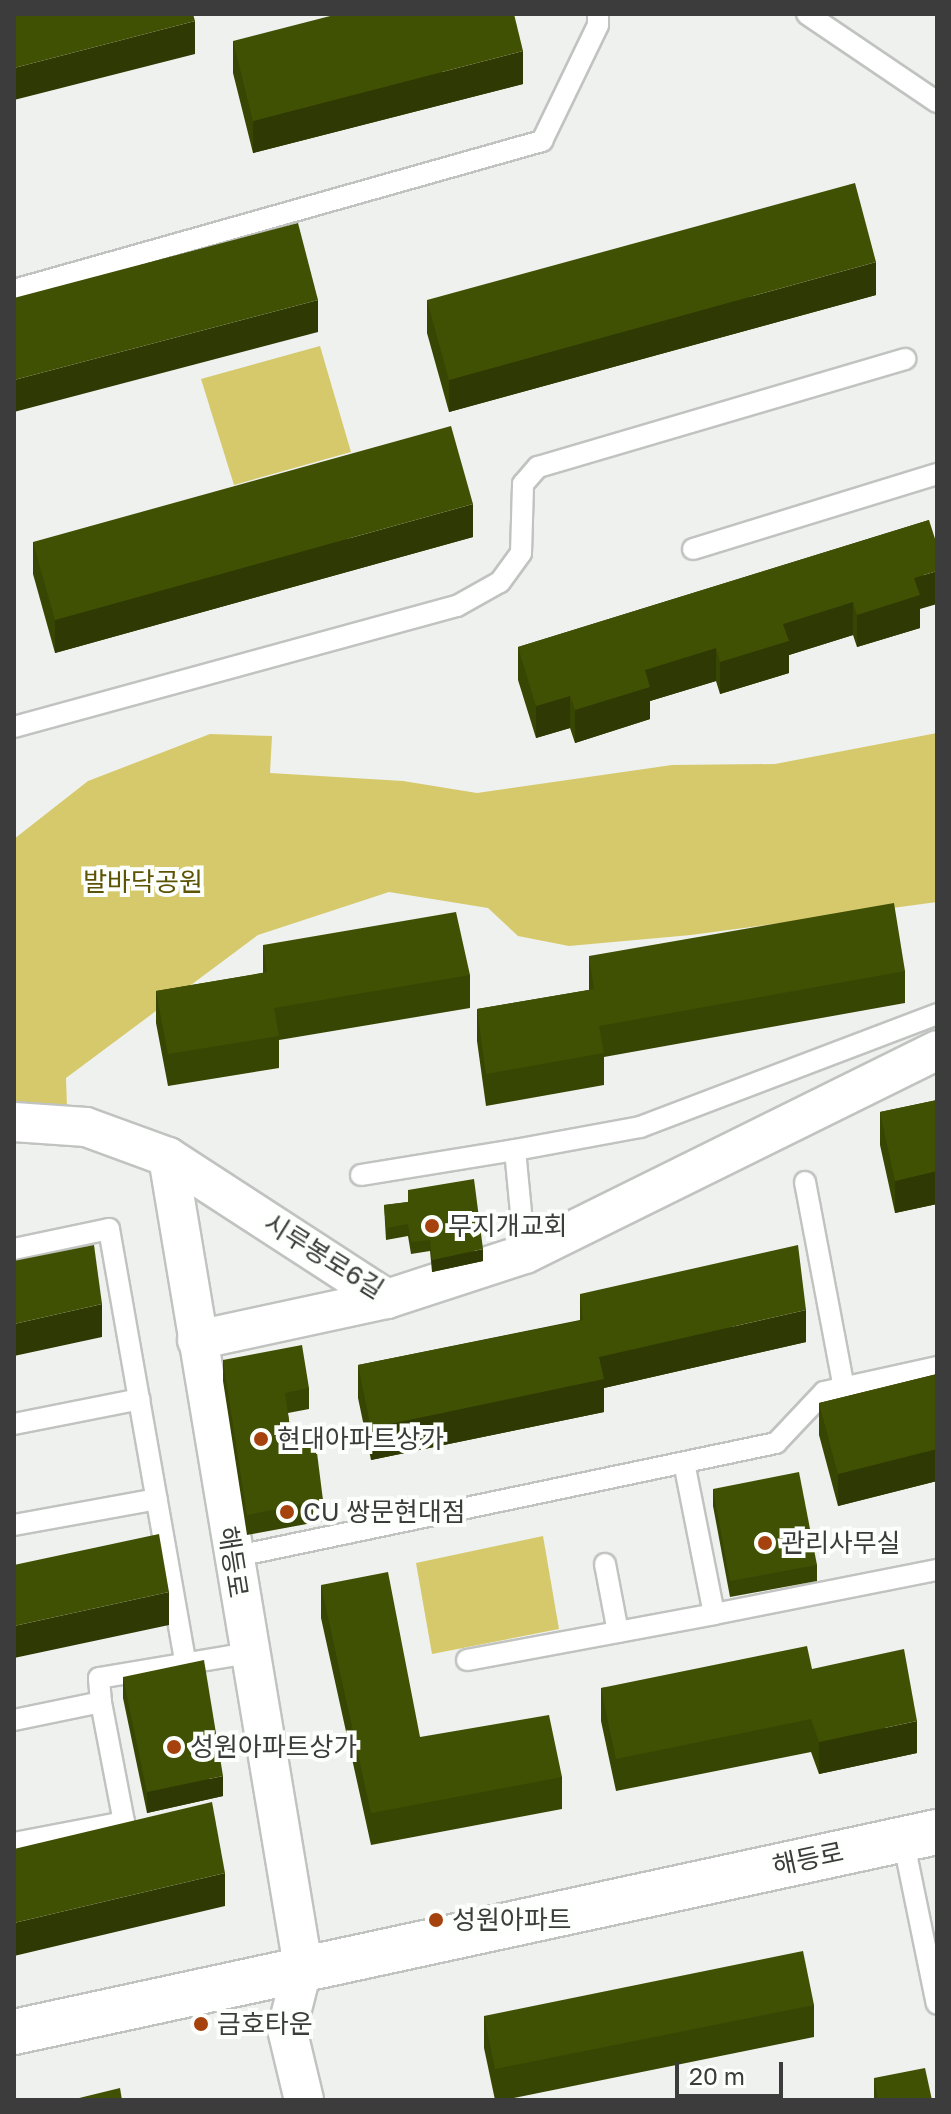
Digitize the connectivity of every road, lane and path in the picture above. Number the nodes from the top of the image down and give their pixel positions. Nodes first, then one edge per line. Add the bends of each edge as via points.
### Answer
1 (598, 14) edge
2 (807, 14) edge
3 (937, 102) edge
4 (14, 290) edge
5 (905, 359) dead end
6 (937, 474) edge
7 (693, 549) dead end
8 (14, 727) edge
9 (937, 1014) edge
10 (937, 1050) edge
11 (14, 1122) edge
12 (515, 1150) junction
13 (168, 1157) junction
14 (361, 1175) dead end
15 (805, 1182) dead end
16 (14, 1249) edge
17 (525, 1254) junction
18 (387, 1299) junction
19 (197, 1340) junction
20 (937, 1367) edge
21 (844, 1388) junction
22 (140, 1399) junction
23 (14, 1424) edge
24 (684, 1463) junction
25 (157, 1499) junction
26 (14, 1525) edge
27 (233, 1557) junction
28 (605, 1564) dead end
29 (937, 1570) edge
30 (714, 1614) junction
31 (618, 1632) junction
32 (248, 1653) junction
33 (467, 1660) dead end
34 (186, 1664) junction
35 (101, 1702) junction
36 (14, 1720) edge
37 (920, 1835) edge
38 (14, 1843) edge
39 (303, 1966) junction
40 (937, 2004) edge
41 (14, 2032) edge
42 (304, 2100) edge

1 - 4 lane via 598,25 542,141
2 - 3 lane
5 - 8 lane via 538,467 523,484 521,553 500,582 457,606
6 - 7 lane
9 - 12 lane via 640,1127
10 - 17 street, 시루봉로6길
11 - 13 street, 시루봉로6길 via 86,1127
12 - 14 lane
12 - 17 lane
13 - 18 street, 시루봉로6길
13 - 19 street, 해등로
15 - 21 lane
16 - 22 lane via 109,1229
17 - 18 street, 시루봉로6길
18 - 19 street
19 - 27 street, 해등로
20 - 21 lane
21 - 24 lane via 824,1392 776,1443
22 - 23 lane
22 - 25 lane
24 - 27 lane
24 - 30 lane
25 - 26 lane
25 - 34 lane
27 - 32 street, 해등로
28 - 31 lane
29 - 30 lane
30 - 31 lane
31 - 33 lane
32 - 34 lane
32 - 39 street, 해등로
34 - 35 lane via 99,1678
35 - 36 lane
35 - 38 lane via 124,1822
37 - 39 main road, 해등로
37 - 40 lane
39 - 41 main road, 해등로
39 - 42 street, 해등로 via 287,2029

